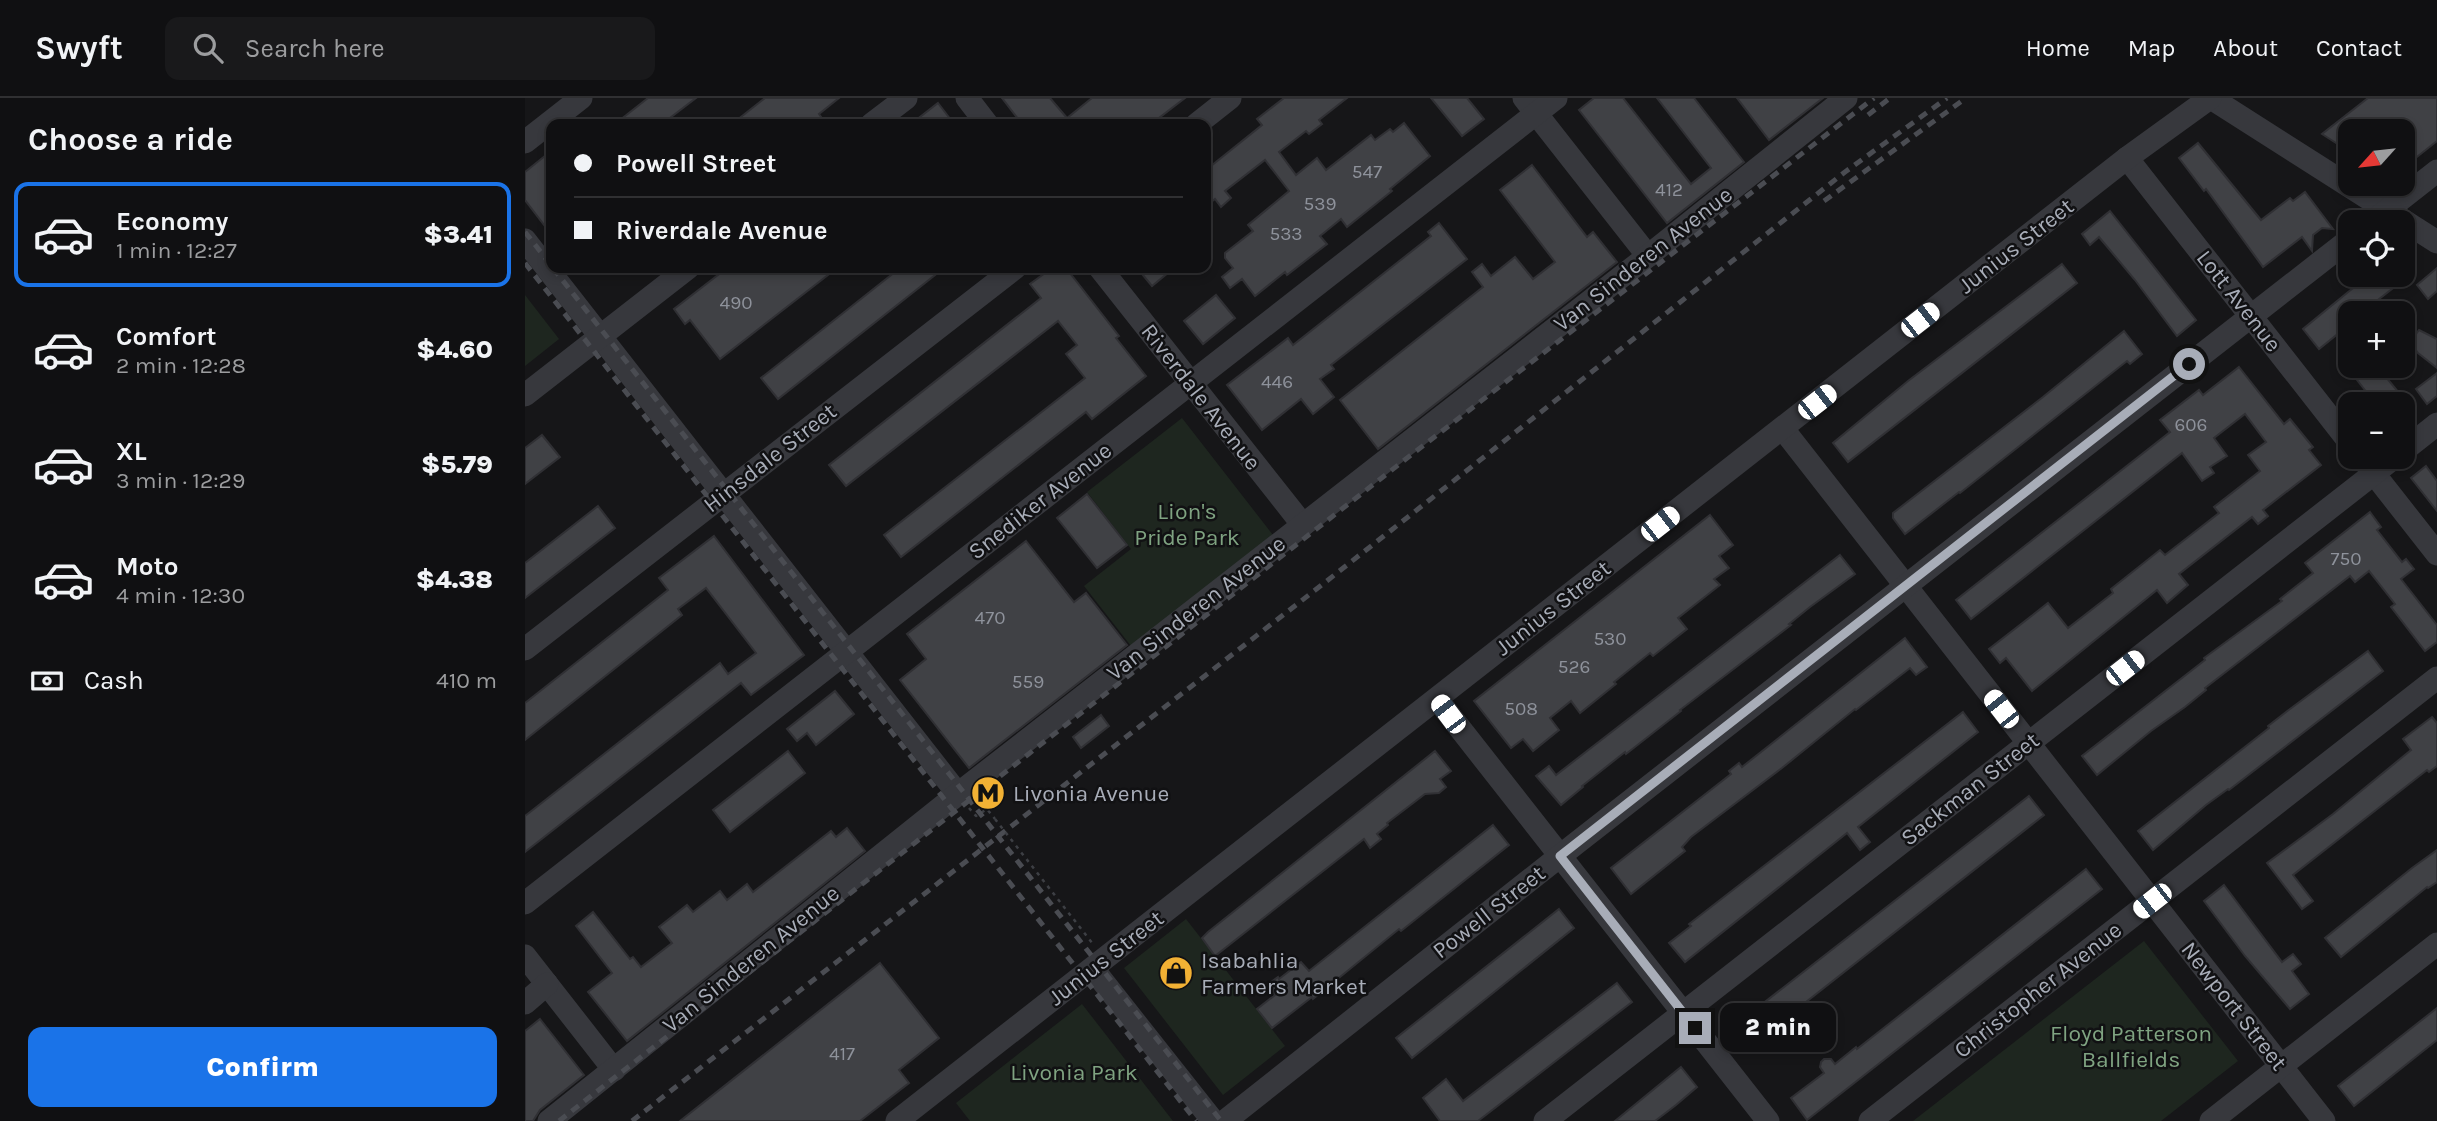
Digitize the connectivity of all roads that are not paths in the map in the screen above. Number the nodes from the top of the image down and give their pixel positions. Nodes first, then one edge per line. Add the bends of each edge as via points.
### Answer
1 (581, 98) edge
2 (906, 98) edge
3 (967, 98) edge
4 (1230, 98) edge
5 (1556, 98) edge
6 (1846, 98) edge
7 (2211, 98) edge
8 (1530, 106) edge
9 (554, 119) edge
10 (879, 119) edge
11 (983, 119) edge
12 (1203, 119) edge
13 (546, 126) edge
14 (525, 142) edge
15 (2127, 158) junction
16 (2437, 171) edge
17 (2370, 210) edge
18 (2387, 210) edge
19 (2415, 232) edge
20 (525, 240) edge
21 (2437, 242) edge
22 (2338, 248) edge
23 (1648, 256) junction
24 (546, 267) edge
25 (551, 273) edge
26 (682, 273) edge
27 (1009, 273) edge
28 (1104, 273) edge
29 (2251, 316) junction
30 (600, 337) junction
31 (1190, 383) junction
32 (525, 395) edge
33 (2437, 424) edge
34 (2338, 428) edge
35 (1783, 429) junction
36 (2415, 441) edge
37 (2363, 469) edge
38 (2371, 469) edge
39 (724, 494) junction
40 (1303, 525) junction
41 (2437, 554) edge
42 (1905, 586) junction
43 (525, 649) edge
44 (847, 652) junction
45 (2437, 678) edge
46 (1437, 699) junction
47 (2028, 743) junction
48 (958, 794) junction
49 (1560, 856) junction
50 (2152, 901) junction
51 (525, 903) edge
52 (2437, 944) edge
53 (525, 956) edge
54 (1093, 969) junction
55 (547, 984) junction
56 (525, 1003) edge
57 (1683, 1013) junction
58 (2281, 1066) junction
59 (614, 1070) junction
60 (549, 1121) edge
61 (897, 1121) edge
62 (1213, 1121) edge
63 (1225, 1121) edge
64 (1545, 1121) edge
65 (1767, 1121) edge
66 (1870, 1121) edge
67 (2211, 1121) edge
68 (2324, 1121) edge

1 - 9 street
2 - 10 street
3 - 11 street
4 - 12 street
5 - 8 street, Snediker Avenue
6 - 23 street, Van Sinderen Avenue
7 - 15 street, Junius Street
7 - 17 street
8 - 23 street
8 - 31 street, Snediker Avenue
13 - 14 street
15 - 29 street, Lott Avenue
15 - 35 street, Junius Street
16 - 18 street
19 - 21 street
20 - 24 street
22 - 29 street, Powell Street
23 - 40 street, Van Sinderen Avenue
25 - 30 street
26 - 30 street
27 - 39 street, Hinsdale Street
28 - 31 street, Riverdale Avenue
29 - 34 street, Lott Avenue
29 - 42 street, Powell Street
30 - 32 street
30 - 39 street
31 - 40 street, Riverdale Avenue
31 - 44 street, Snediker Avenue
33 - 36 street
35 - 42 street, Newport Street
35 - 46 street, Junius Street
37 - 47 street, Sackman Street
38 - 41 street
39 - 43 street, Hinsdale Street
39 - 44 street
40 - 48 street, Van Sinderen Avenue
42 - 47 street, Newport Street
42 - 49 street, Powell Street
44 - 48 street
44 - 51 street, Snediker Avenue
45 - 50 street, Christopher Avenue
46 - 49 street
46 - 54 street, Junius Street
47 - 50 street, Newport Street
47 - 57 street, Sackman Street
48 - 59 street, Van Sinderen Avenue
49 - 57 street
49 - 63 street, Powell Street
50 - 58 street, Newport Street
50 - 66 street, Christopher Avenue
52 - 58 street
53 - 55 street
54 - 61 street, Junius Street
54 - 62 street
55 - 56 street
55 - 59 street
57 - 64 street, Sackman Street
57 - 65 street
58 - 67 street
58 - 68 street, Newport Street
59 - 60 street, Van Sinderen Avenue

